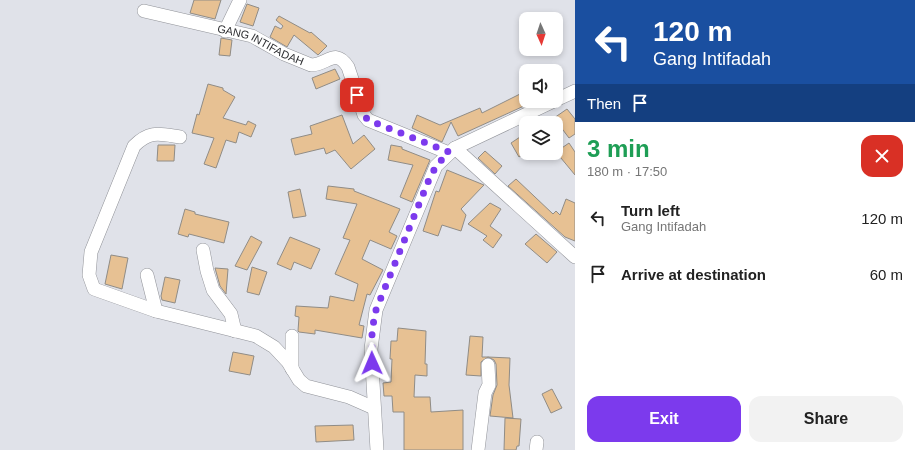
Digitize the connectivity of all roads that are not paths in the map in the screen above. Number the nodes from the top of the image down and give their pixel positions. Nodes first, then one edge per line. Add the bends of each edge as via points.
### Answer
1 (240, 0) edge
2 (144, 11) dead end
3 (225, 31) junction
4 (575, 91) edge
5 (563, 97) edge
6 (540, 108) edge
7 (180, 137) dead end
8 (452, 150) junction
9 (203, 250) dead end
10 (575, 257) edge
11 (147, 276) dead end
12 (156, 311) junction
13 (235, 331) junction
14 (292, 336) dead end
15 (488, 365) dead end
16 (292, 369) junction
17 (374, 408) junction
18 (377, 450) edge
19 (478, 450) edge

1 - 3 street
2 - 3 street, GANG INTIFADAH
3 - 8 street, GANG INTIFADAH via 252,36 284,54 311,65 331,58 338,57 344,60 368,120
4 - 5 street
6 - 8 street
7 - 12 street via 151,134 134,146 91,252 89,275 94,289
8 - 10 street
8 - 17 street via 436,166 428,182 376,310 371,349
9 - 13 street via 213,290 231,314
11 - 12 street
12 - 13 street
13 - 16 street via 256,336 274,347
14 - 16 street
15 - 19 street via 489,385 485,393
16 - 17 street via 298,380 306,386 349,397
17 - 18 street

